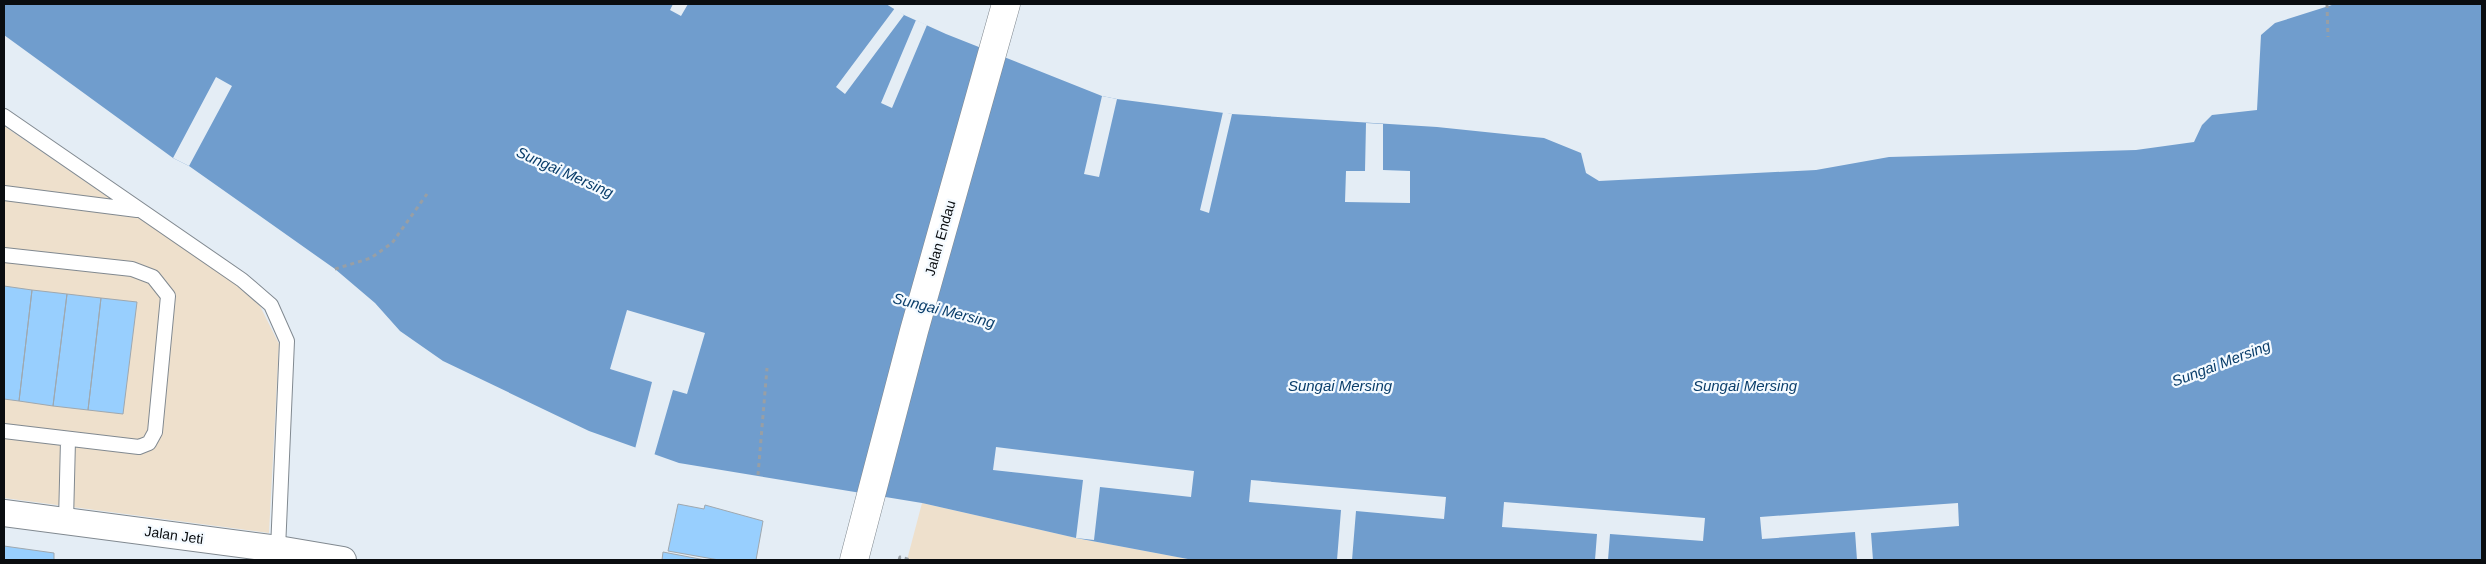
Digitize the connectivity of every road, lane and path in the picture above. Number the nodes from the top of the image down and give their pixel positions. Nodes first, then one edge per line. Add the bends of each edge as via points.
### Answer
1 (1006, 4) edge
2 (2327, 4) edge
3 (2328, 37) dead end
4 (4, 116) edge
5 (4, 193) edge
6 (427, 194) dead end
7 (139, 210) junction
8 (4, 254) edge
9 (335, 269) dead end
10 (767, 368) dead end
11 (4, 431) edge
12 (68, 440) junction
13 (758, 475) dead end
14 (4, 513) edge
15 (66, 521) junction
16 (278, 549) junction
17 (343, 560) edge
18 (854, 560) edge
19 (899, 560) edge
20 (911, 560) edge

1 - 18 highway, Jalan Endau via 914,331
2 - 3 path
4 - 7 lane
5 - 7 lane
6 - 9 path via 392,243 371,258
7 - 16 lane via 242,280 271,305 287,341
8 - 12 lane via 132,269 153,276 168,296 155,432 149,443 139,447
10 - 13 path
11 - 12 lane
12 - 15 lane
14 - 15 street, Jalan Jeti
15 - 16 street, Jalan Jeti
16 - 17 street, Jalan Jeti
19 - 20 path via 900,557

